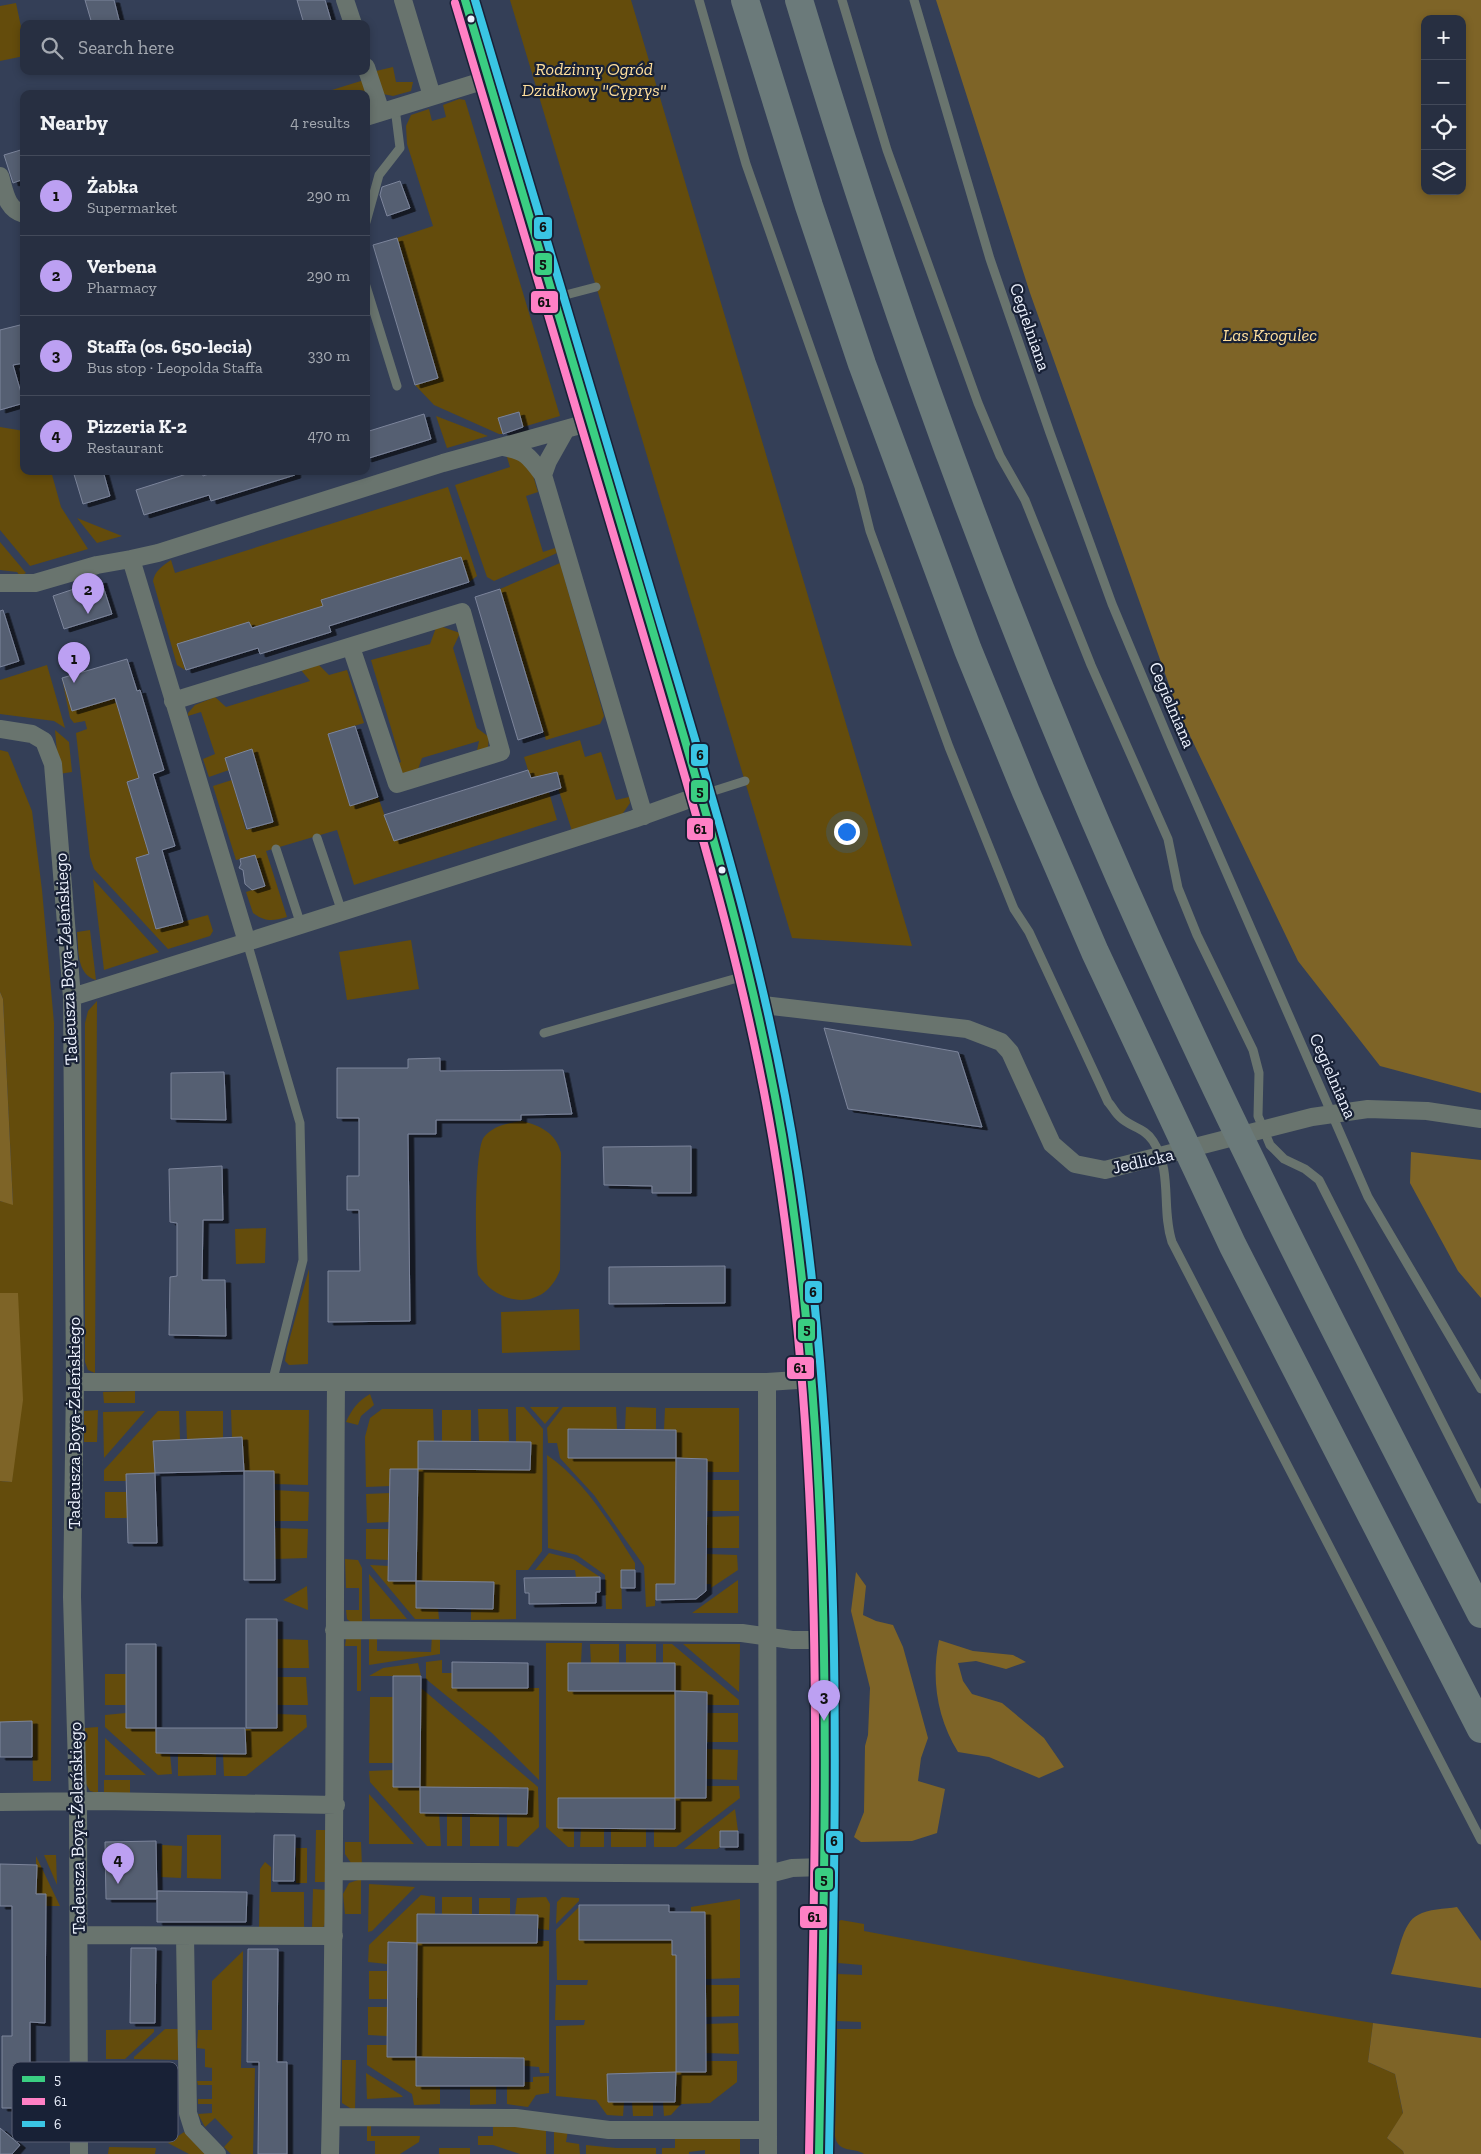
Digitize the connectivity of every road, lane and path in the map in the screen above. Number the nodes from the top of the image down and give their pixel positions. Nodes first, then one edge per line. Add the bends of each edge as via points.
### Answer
1 (345, 0) edge
2 (403, 0) edge
3 (465, 0) edge
4 (699, 0) edge
5 (745, 0) edge
6 (799, 0) edge
7 (842, 0) edge
8 (914, 0) edge
9 (351, 20) edge
10 (368, 75) edge
11 (489, 78) junction
12 (432, 96) junction
13 (380, 112) edge
14 (0, 176) edge
15 (370, 209) edge
16 (20, 213) edge
17 (596, 287) dead end
18 (554, 298) junction
19 (370, 299) edge
20 (397, 386) dead end
21 (591, 422) junction
22 (566, 428) junction
23 (500, 446) junction
24 (543, 475) junction
25 (131, 559) junction
26 (0, 583) edge
27 (351, 647) junction
28 (173, 701) junction
29 (0, 729) edge
30 (745, 781) dead end
31 (701, 795) junction
32 (644, 816) junction
33 (317, 838) dead end
34 (276, 849) dead end
35 (342, 912) junction
36 (301, 925) junction
37 (247, 942) junction
38 (748, 975) junction
39 (72, 997) junction
40 (755, 1004) junction
41 (544, 1033) dead end
42 (1332, 1115) junction
43 (1481, 1119) edge
44 (813, 1379) junction
45 (75, 1382) junction
46 (767, 1382) junction
47 (272, 1383) junction
48 (336, 1383) junction
49 (1481, 1389) edge
50 (1481, 1499) edge
51 (1481, 1614) edge
52 (334, 1630) junction
53 (767, 1636) junction
54 (824, 1640) junction
55 (1481, 1728) edge
56 (78, 1801) junction
57 (0, 1802) edge
58 (336, 1805) junction
59 (1481, 1840) edge
60 (823, 1867) junction
61 (335, 1871) junction
62 (769, 1874) junction
63 (79, 1935) junction
64 (185, 1936) junction
65 (334, 1936) junction
66 (77, 2062) edge
67 (331, 2117) junction
68 (768, 2130) junction
69 (217, 2154) edge
70 (330, 2154) edge
71 (768, 2154) edge
72 (819, 2154) edge

1 - 9 street
2 - 12 street
3 - 11 street
4 - 59 lane via 746,164 859,487 870,531 949,747 1014,909 1029,932 1108,1102 1120,1118 1139,1127 1153,1140 1161,1157 1167,1191 1167,1227 1172,1242
5 - 55 highway via 862,364 968,650 1030,801 1096,952 1233,1246
6 - 51 highway via 906,332 1067,756 1173,998 1273,1209
7 - 50 lane via 887,150 978,403 1000,456 1025,500 1091,665 1168,840 1178,888 1197,935 1253,1050 1259,1073 1258,1116 1270,1145 1284,1159 1319,1180
8 - 42 lane, Cegielniana via 990,259 1112,604
10 - 13 street
11 - 12 street
11 - 18 street
12 - 13 street
13 - 15 lane via 396,116 400,148 380,175
14 - 16 street via 8,202
17 - 18 lane
18 - 21 street
19 - 20 lane
21 - 22 street
21 - 31 street
22 - 23 street
22 - 24 street
23 - 24 street via 521,450
23 - 25 street
24 - 32 street
25 - 26 street via 35,583
25 - 28 street
27 - 27 street via 462,612 501,752 397,784
27 - 28 street
28 - 37 street
29 - 39 street, Tadeusza Boya-Żeleńskiego via 32,734 44,741 53,764
30 - 31 lane
31 - 32 street
31 - 38 street
32 - 35 street
33 - 35 lane
34 - 36 lane
35 - 36 street
36 - 37 street
37 - 39 street
37 - 47 lane via 300,1123 303,1260
38 - 40 street
38 - 41 lane
39 - 45 street, Tadeusza Boya-Żeleńskiego
40 - 42 street, Jedlicka via 967,1029 1001,1042 1010,1052 1052,1144 1075,1164 1105,1170 1312,1117
40 - 44 street via 788,1170
42 - 43 street, Jedlicka via 1368,1109 1427,1111
42 - 49 lane, Cegielniana via 1368,1197
44 - 46 street
44 - 54 street via 821,1484
45 - 47 street
45 - 56 street, Tadeusza Boya-Żeleńskiego via 72,1597
46 - 48 street
46 - 53 street
47 - 48 street
48 - 52 street
52 - 53 street via 742,1633
52 - 58 street
53 - 54 street
53 - 62 street
54 - 60 street
56 - 57 street
56 - 58 street
56 - 63 street, Tadeusza Boya-Żeleńskiego
58 - 61 street
60 - 62 street via 792,1868
60 - 72 street
61 - 62 street
61 - 65 street
62 - 68 street
63 - 64 street
63 - 66 street, Tadeusza Boya-Żeleńskiego
64 - 65 street
64 - 69 street via 188,2113 193,2129
65 - 67 street
67 - 68 street via 516,2118 608,2130
67 - 70 street
68 - 71 street

